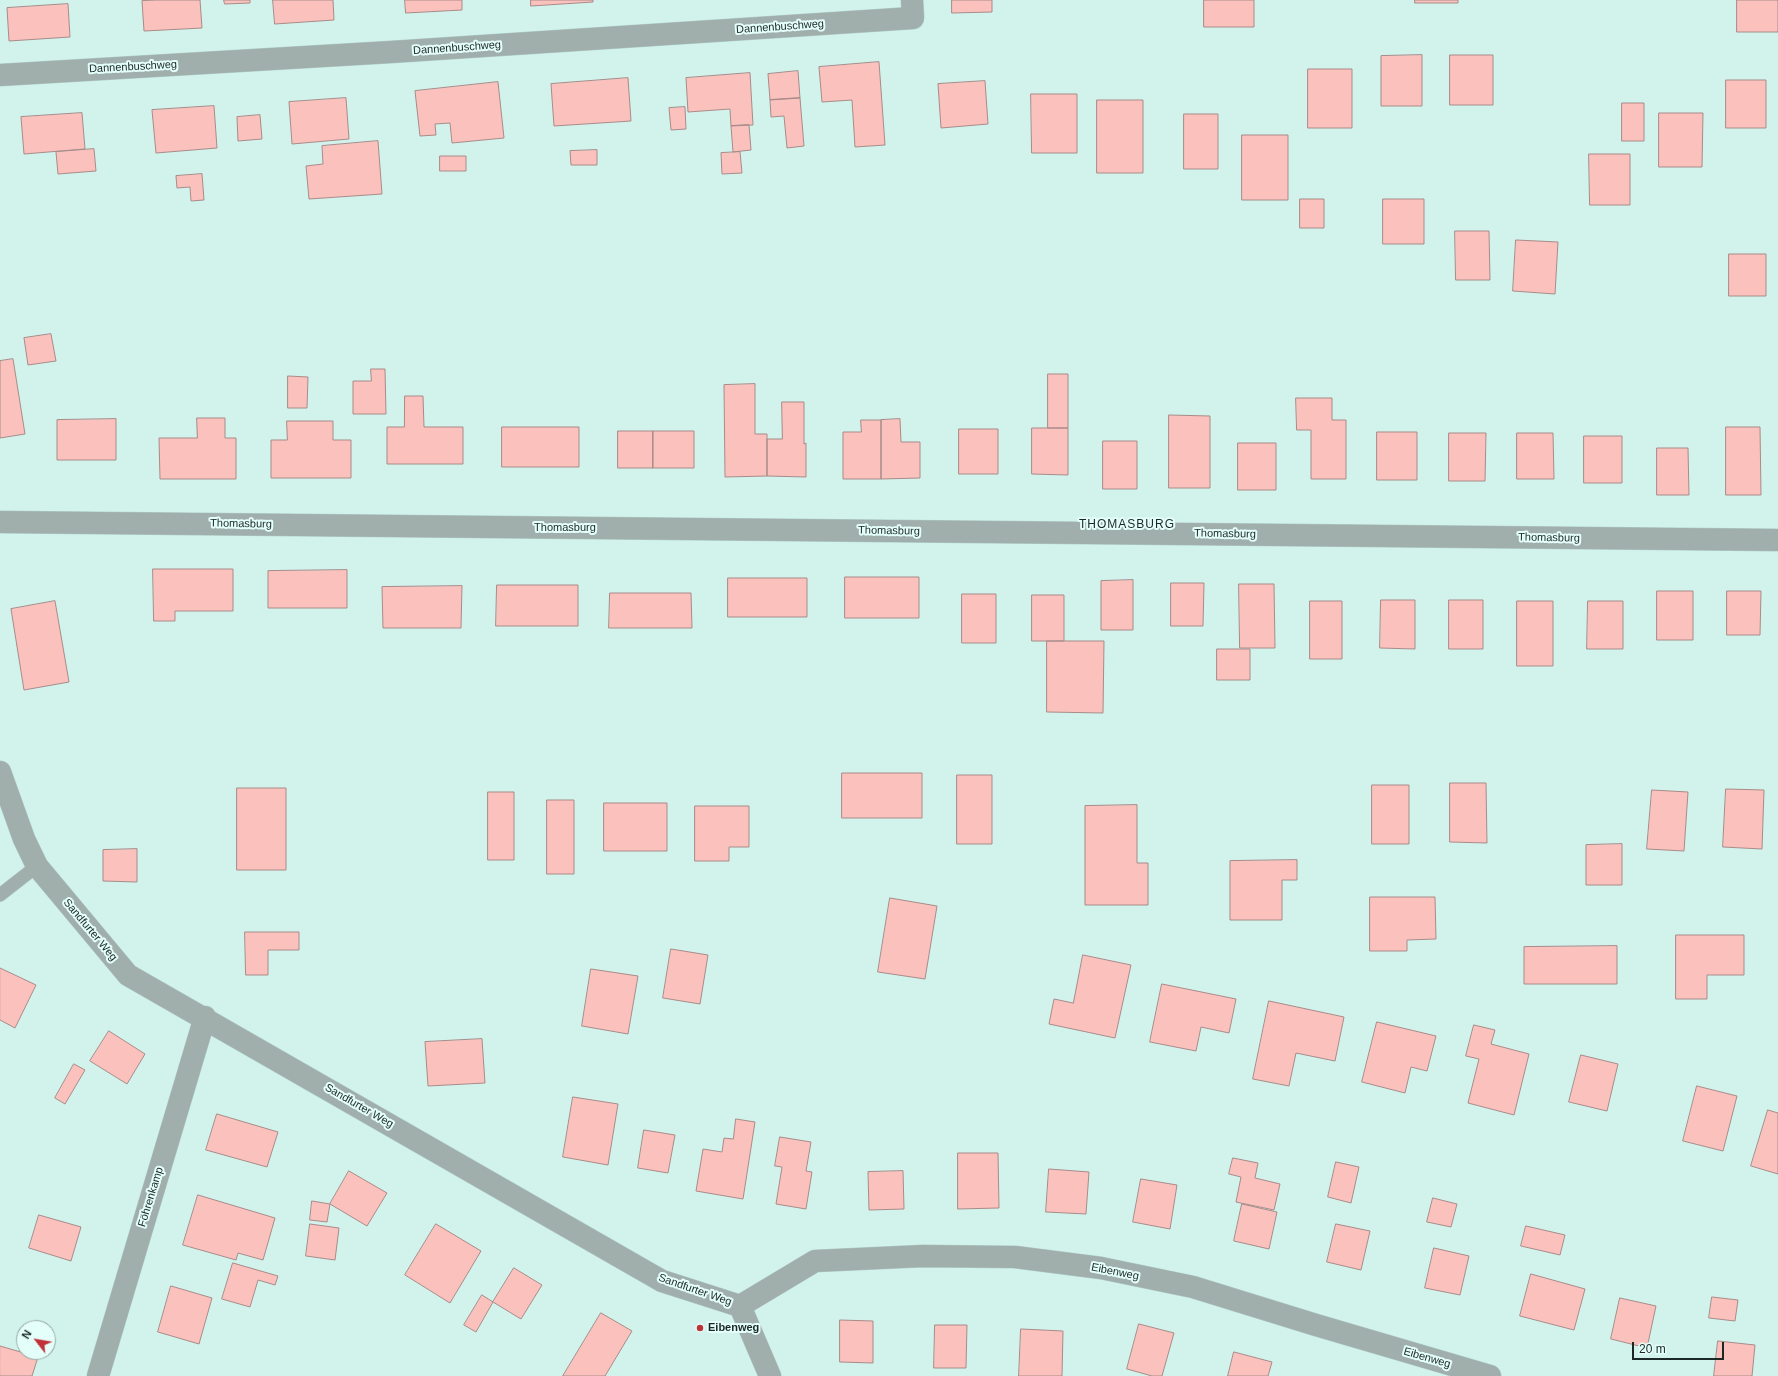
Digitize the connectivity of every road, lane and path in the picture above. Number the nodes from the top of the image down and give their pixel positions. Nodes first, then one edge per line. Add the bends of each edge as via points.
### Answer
1 (913, 9) edge
2 (0, 75) edge
3 (0, 522) edge
4 (1778, 540) edge
5 (0, 772) edge
6 (37, 866) junction
7 (0, 895) edge
8 (205, 1017) junction
9 (740, 1306) junction
10 (98, 1376) edge
11 (770, 1376) edge
12 (1490, 1376) edge

1 - 2 street, Dannenbuschweg via 375,53
3 - 4 street, Thomasburg
5 - 6 street, Sandfurter Weg via 24,839
6 - 7 lane
6 - 8 street, Sandfurter Weg via 128,975
8 - 9 street, Sandfurter Weg via 662,1281
8 - 10 street, Föhrenkamp
9 - 11 street, Sandfurter Weg
9 - 12 street, Eibenweg via 815,1261 923,1256 1015,1257 1101,1268 1193,1287

